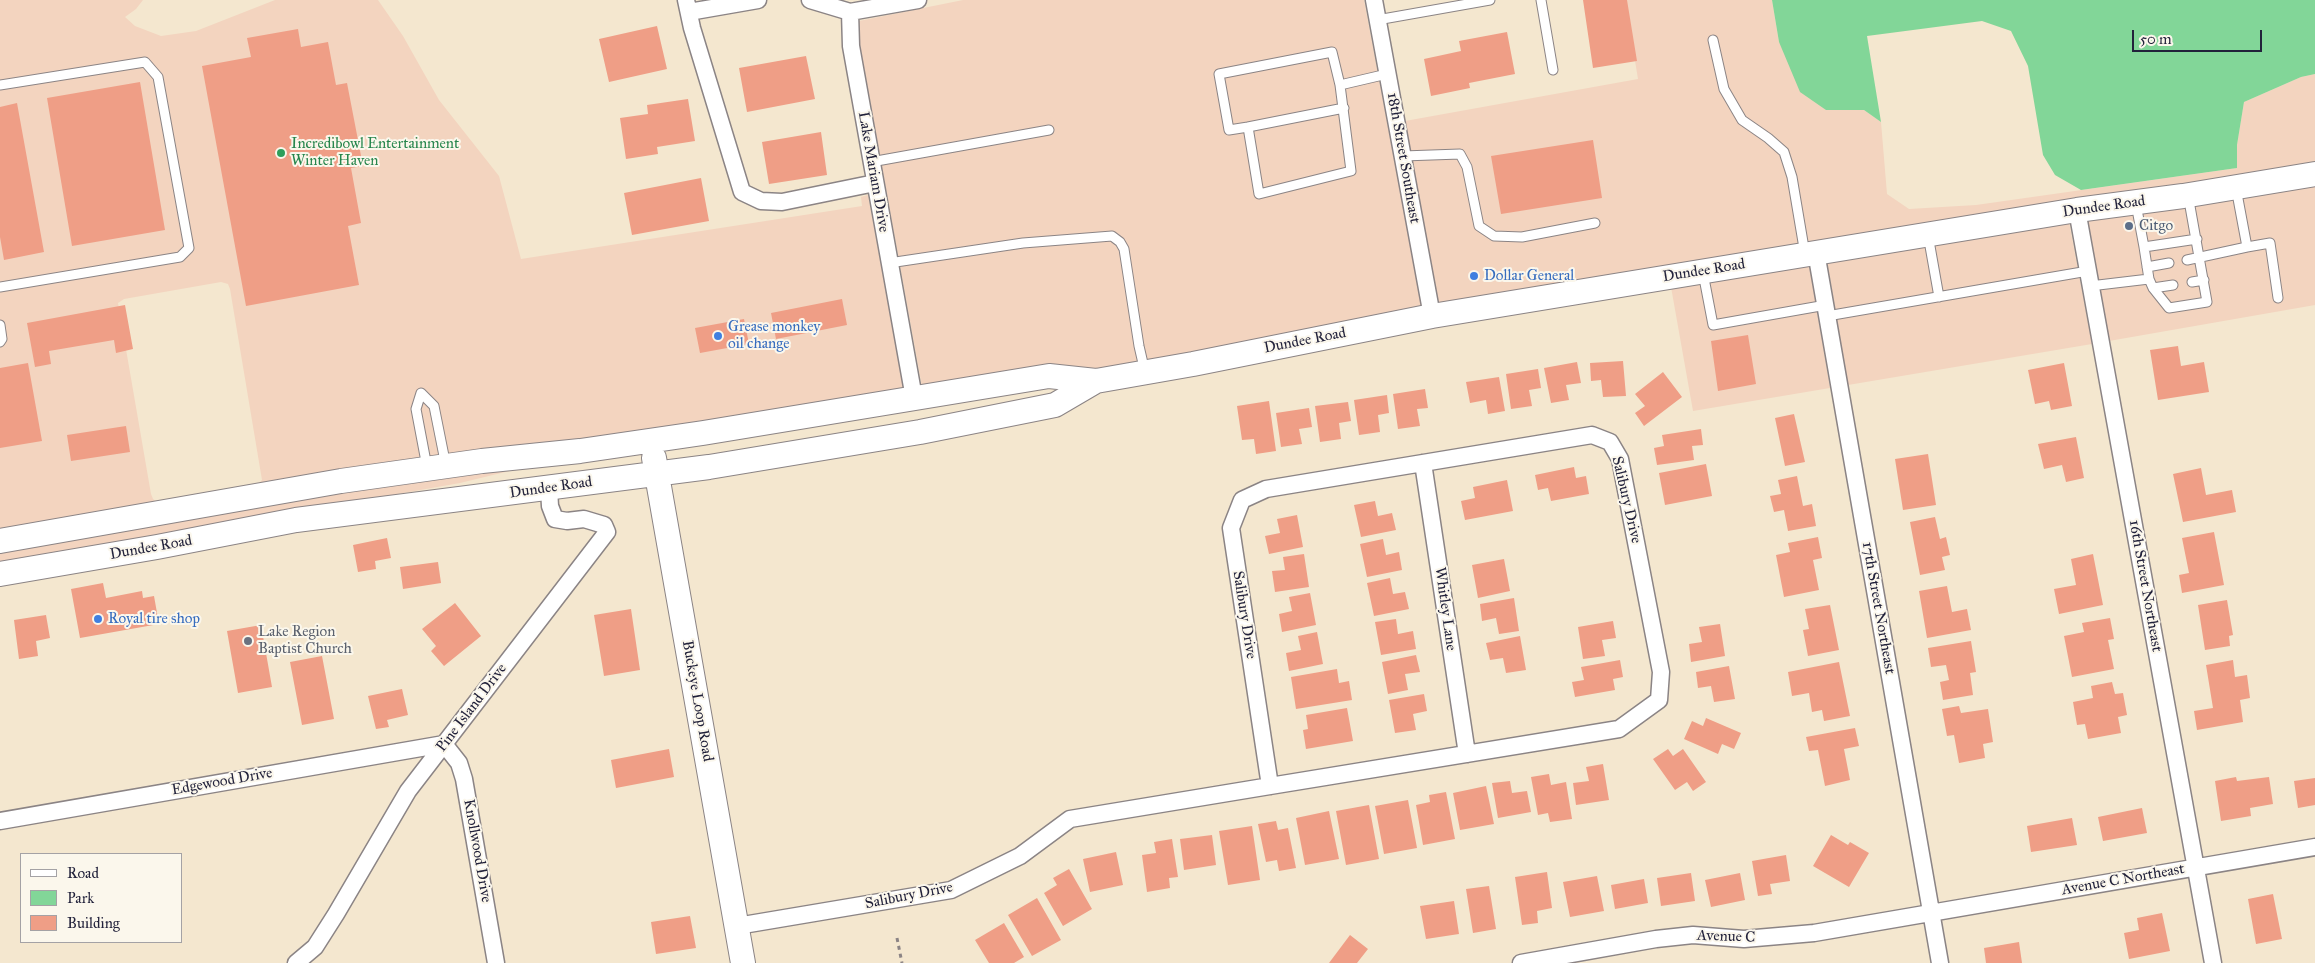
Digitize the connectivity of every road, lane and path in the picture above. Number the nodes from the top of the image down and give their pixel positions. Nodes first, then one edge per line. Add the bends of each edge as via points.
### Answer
1 (758, 0) edge
2 (810, 0) edge
3 (918, 0) edge
4 (1374, 0) edge
5 (1490, 0) edge
6 (1541, 0) edge
7 (1457, 3) edge
8 (688, 6) edge
9 (854, 6) edge
10 (1377, 20) junction
11 (1713, 40) dead end
12 (1552, 70) dead end
13 (1388, 74) junction
14 (1340, 84) junction
15 (0, 86) edge
16 (1344, 108) junction
17 (1248, 127) junction
18 (1049, 130) dead end
19 (1403, 156) junction
20 (871, 162) junction
21 (2315, 174) edge
22 (875, 184) junction
23 (2236, 187) junction
24 (2188, 195) junction
25 (2136, 202) junction
26 (2077, 210) junction
27 (1595, 223) dead end
28 (1927, 234) junction
29 (2197, 239) junction
30 (2144, 247) junction
31 (2247, 247) junction
32 (1810, 254) junction
33 (2200, 257) junction
34 (2187, 260) dead end
35 (889, 262) junction
36 (2169, 263) dead end
37 (2147, 267) junction
38 (1702, 271) junction
39 (2089, 278) junction
40 (2204, 280) junction
41 (2192, 282) dead end
42 (2151, 284) junction
43 (2173, 285) dead end
44 (0, 286) edge
45 (1939, 296) junction
46 (2278, 298) dead end
47 (1827, 311) junction
48 (1432, 316) junction
49 (0, 325) edge
50 (0, 342) edge
51 (1145, 372) junction
52 (1096, 381) junction
53 (914, 398) junction
54 (651, 440) junction
55 (1424, 463) junction
56 (436, 467) junction
57 (657, 473) junction
58 (549, 489) junction
59 (0, 541) edge
60 (0, 574) edge
61 (444, 744) junction
62 (1466, 754) junction
63 (1270, 786) junction
64 (0, 820) edge
65 (2315, 847) edge
66 (2196, 867) junction
67 (1931, 912) junction
68 (737, 926) junction
69 (897, 938) dead end
70 (296, 963) edge
71 (496, 963) edge
72 (744, 963) edge
73 (902, 963) edge
74 (1521, 963) edge
75 (1940, 963) edge
76 (2213, 963) edge

1 - 8 street
2 - 9 street
3 - 9 street
4 - 10 street, 18th Street Southeast
5 - 7 lane
6 - 12 lane
7 - 10 lane
8 - 22 street via 742,192 761,201 782,202
9 - 20 street, Lake Mariam Drive via 851,46
10 - 13 street, 18th Street Southeast
11 - 32 lane via 1724,89 1742,120 1784,152
13 - 14 lane
13 - 19 street, 18th Street Southeast
14 - 16 lane
14 - 17 lane via 1332,52 1219,74 1229,130
15 - 44 lane via 145,62 158,77 188,248 180,257
16 - 17 lane
16 - 17 lane via 1351,172 1258,194
18 - 20 lane
19 - 27 lane via 1460,154 1467,167 1479,226 1494,236 1522,237
19 - 48 street, 18th Street Southeast
20 - 22 street, Lake Mariam Drive
21 - 23 main road, Dundee Road
22 - 35 street, Lake Mariam Drive
23 - 24 main road, Dundee Road
23 - 31 lane
24 - 25 main road, Dundee Road
24 - 29 lane
25 - 26 main road, Dundee Road
25 - 30 lane
26 - 28 main road, Dundee Road
26 - 39 street, 16th Street Northeast
28 - 32 main road, Dundee Road
28 - 45 lane
29 - 30 lane
29 - 33 lane
30 - 37 lane
31 - 33 lane
31 - 46 lane via 2270,244
32 - 38 main road, Dundee Road
32 - 47 street, 17th Street Northeast
33 - 34 lane
33 - 40 lane
35 - 51 lane via 1023,243 1112,236 1124,249
35 - 53 street, Lake Mariam Drive
36 - 37 lane
37 - 42 lane
38 - 47 lane via 1713,325
38 - 48 main road, Dundee Road
39 - 42 lane
39 - 45 lane
39 - 66 street, 16th Street Northeast
40 - 41 lane
40 - 42 lane via 2207,302 2169,308
42 - 43 lane
45 - 47 lane
47 - 67 street, 17th Street Northeast
48 - 51 main road, Dundee Road
49 - 50 lane
51 - 52 main road, Dundee Road
52 - 53 main road, Dundee Road via 1049,376
52 - 57 main road, Dundee Road via 1055,405 920,432
53 - 54 main road, Dundee Road
54 - 56 main road, Dundee Road
54 - 57 main road, Buckeye Loop Road
55 - 62 street, Whitley Lane
55 - 62 street, Salibury Drive via 1592,435 1610,442 1620,459 1661,672 1659,700 1619,729
55 - 63 street, Salibury Drive via 1266,489 1242,500 1231,528
56 - 56 lane via 434,406 422,393 416,409
56 - 59 main road, Dundee Road
57 - 58 main road, Dundee Road
57 - 68 main road, Buckeye Loop Road
58 - 60 main road, Dundee Road via 296,520
58 - 61 street, Pine Island Drive via 555,518 567,521 584,519 604,524 607,532
61 - 64 street, Edgewood Drive
61 - 70 street, Pine Island Drive via 408,791 315,947
61 - 71 street, Knollwood Drive via 459,763 464,779
62 - 63 street, Salibury Drive
63 - 68 street, Salibury Drive via 1070,819 1020,856 952,890
65 - 66 street, Avenue C Northeast
66 - 67 street, Avenue C Northeast
66 - 76 street, 16th Street Northeast
67 - 74 street, Avenue C via 1814,934 1744,939 1693,935
67 - 75 street, 17th Street Northeast
68 - 72 main road, Buckeye Loop Road
69 - 73 path

